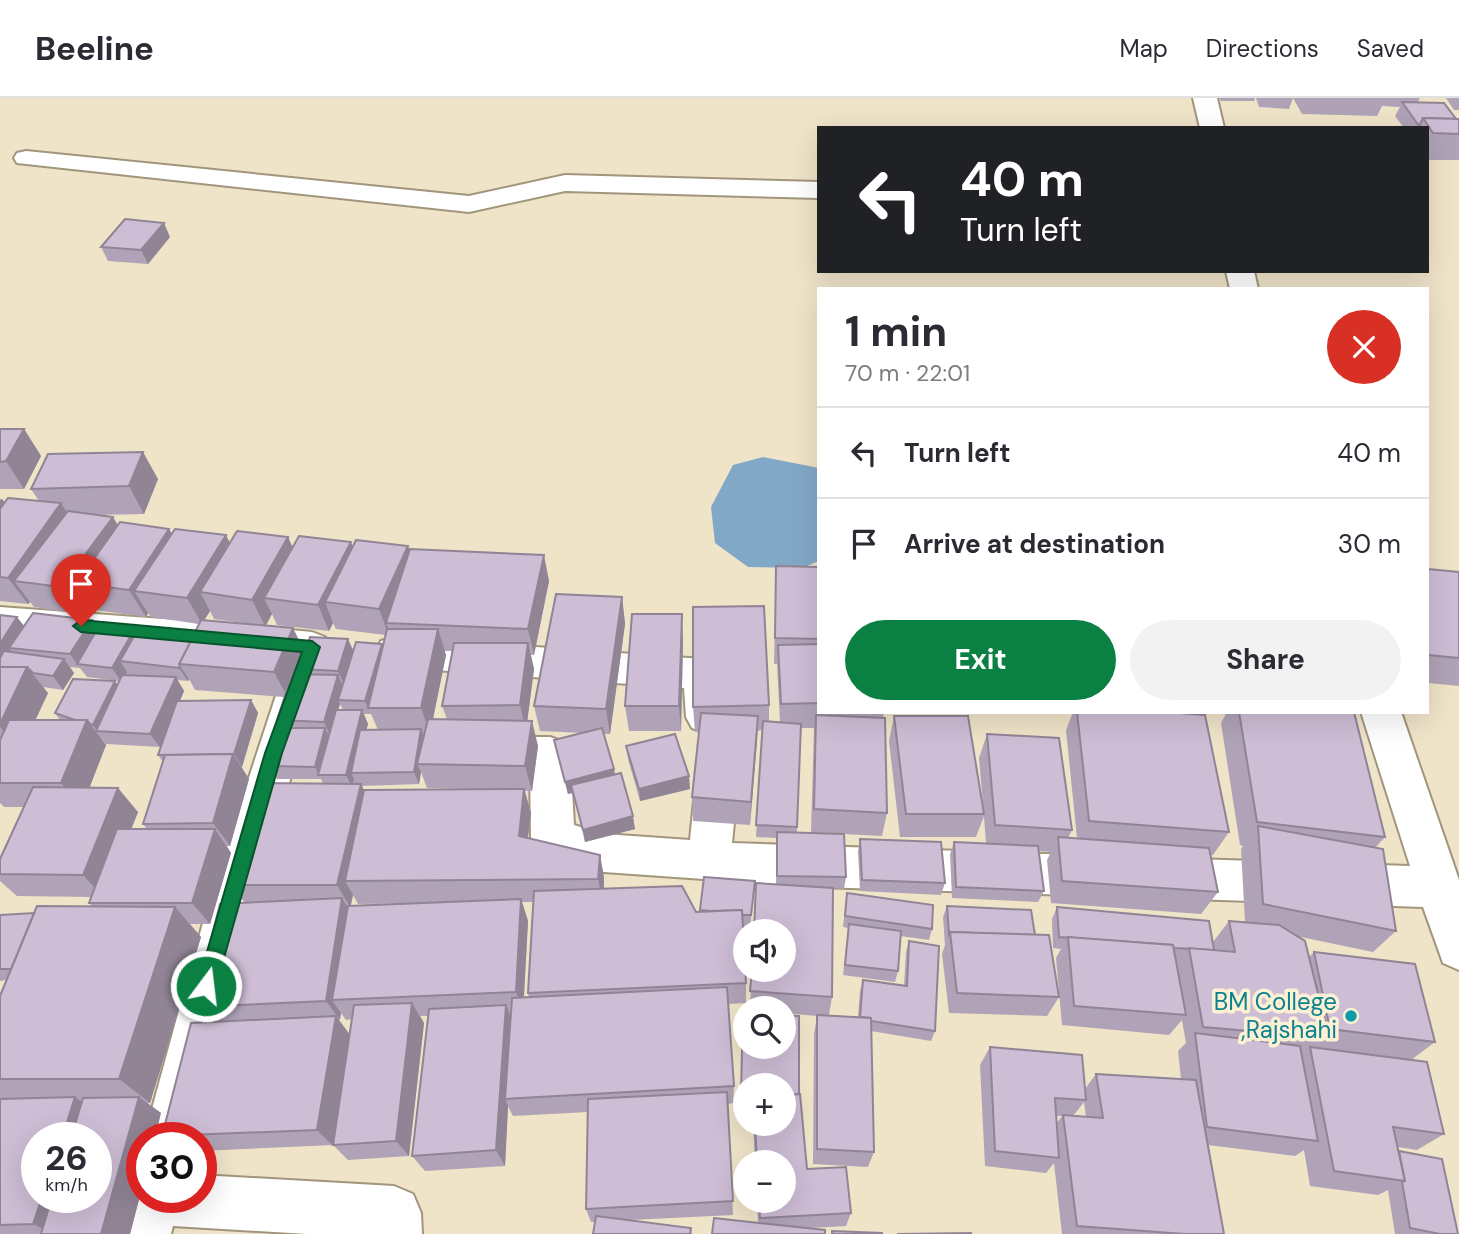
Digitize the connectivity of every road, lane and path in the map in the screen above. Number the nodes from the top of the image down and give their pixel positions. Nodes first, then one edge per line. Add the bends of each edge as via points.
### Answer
1 (1205, 98) edge
2 (1212, 126) edge
3 (26, 158) dead end
4 (817, 190) edge
5 (0, 621) edge
6 (312, 647) junction
7 (1382, 714) edge
8 (273, 753) junction
9 (315, 754) edge
10 (439, 754) edge
11 (709, 861) junction
12 (1440, 887) junction
13 (1459, 948) edge
14 (173, 1122) edge
15 (217, 1201) edge
16 (150, 1213) edge
17 (145, 1234) edge
18 (395, 1234) edge

1 - 2 street
3 - 4 street via 470,204 565,183
5 - 6 street
6 - 8 street
6 - 11 street via 703,674 709,757 719,762
7 - 12 street
8 - 9 street
8 - 14 street via 213,960
10 - 11 street via 550,754 553,838 604,853
11 - 12 street via 766,884
12 - 13 street
15 - 18 street via 394,1213
16 - 17 street

